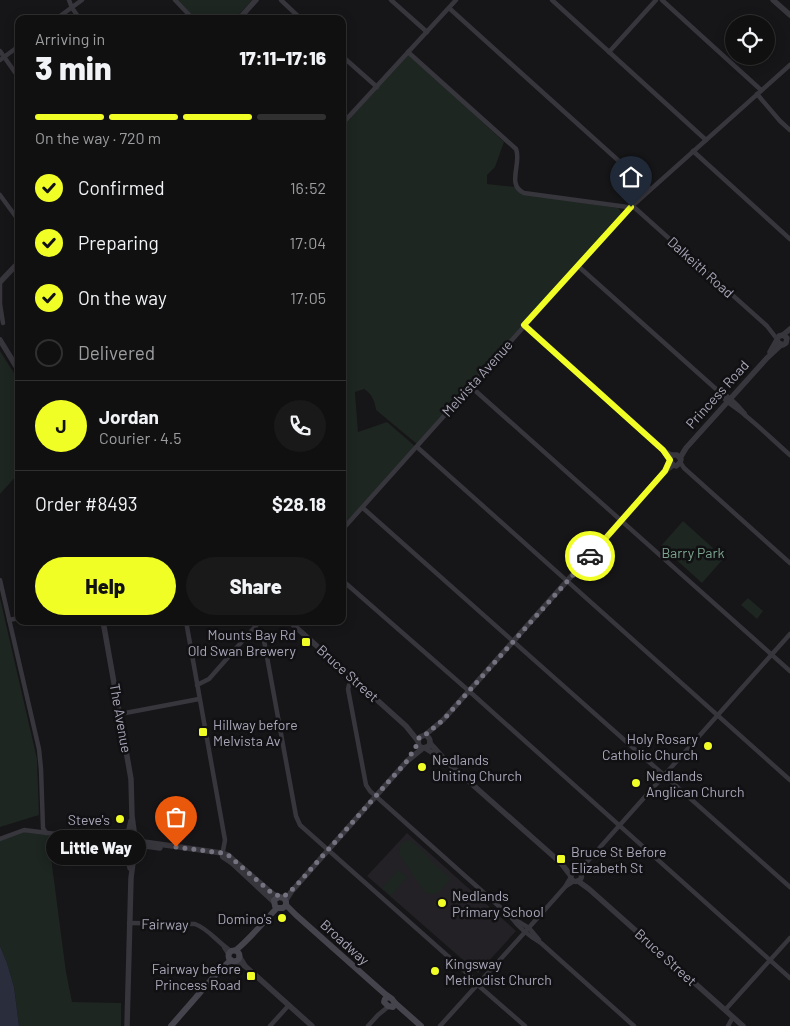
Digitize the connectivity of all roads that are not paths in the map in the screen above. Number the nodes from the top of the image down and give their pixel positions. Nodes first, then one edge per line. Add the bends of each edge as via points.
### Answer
1 (69, 0) edge
2 (82, 0) edge
3 (175, 0) edge
4 (256, 0) edge
5 (281, 0) edge
6 (391, 0) edge
7 (456, 0) edge
8 (552, 0) edge
9 (656, 0) edge
10 (662, 0) edge
11 (773, 0) edge
12 (72, 8) junction
13 (449, 8) junction
14 (62, 15) edge
15 (77, 15) edge
16 (189, 15) edge
17 (243, 15) edge
18 (297, 15) edge
19 (790, 15) edge
20 (426, 32) junction
21 (15, 49) edge
22 (0, 50) edge
23 (408, 52) junction
24 (609, 52) junction
25 (2, 58) edge
26 (346, 60) edge
27 (790, 65) edge
28 (15, 73) edge
29 (377, 87) junction
30 (761, 90) junction
31 (757, 94) junction
32 (346, 120) edge
33 (790, 130) edge
34 (706, 140) junction
35 (693, 151) junction
36 (650, 189) junction
37 (0, 195) edge
38 (631, 207) junction
39 (15, 216) edge
40 (790, 239) edge
41 (15, 266) edge
42 (578, 266) junction
43 (0, 283) edge
44 (3, 323) dead end
45 (524, 325) junction
46 (790, 329) edge
47 (0, 340) edge
48 (784, 340) edge
49 (790, 349) edge
50 (15, 364) edge
51 (470, 386) junction
52 (729, 400) junction
53 (417, 446) junction
54 (790, 454) edge
55 (676, 461) junction
56 (363, 508) junction
57 (621, 521) junction
58 (346, 526) edge
59 (790, 563) edge
60 (0, 580) edge
61 (567, 582) junction
62 (346, 583) edge
63 (15, 619) edge
64 (9, 620) junction
65 (104, 625) edge
66 (187, 625) edge
67 (257, 625) edge
68 (293, 625) edge
69 (255, 628) junction
70 (790, 634) edge
71 (514, 641) junction
72 (772, 654) junction
73 (790, 670) edge
74 (354, 680) junction
75 (197, 685) junction
76 (469, 691) junction
77 (199, 699) junction
78 (120, 714) junction
79 (718, 716) junction
80 (406, 726) junction
81 (427, 738) junction
82 (421, 745) junction
83 (447, 762) junction
84 (664, 776) junction
85 (790, 780) edge
86 (376, 796) junction
87 (132, 816) junction
88 (620, 826) junction
89 (46, 832) junction
90 (0, 839) edge
91 (127, 839) junction
92 (136, 839) junction
93 (113, 841) junction
94 (127, 847) junction
95 (135, 848) junction
96 (328, 850) junction
97 (222, 855) junction
98 (576, 876) junction
99 (131, 878) junction
100 (790, 887) edge
101 (280, 903) junction
102 (129, 923) junction
103 (527, 930) junction
104 (790, 938) edge
105 (234, 955) junction
106 (770, 960) junction
107 (790, 978) edge
108 (478, 984) junction
109 (389, 1003) junction
110 (289, 1005) junction
111 (726, 1010) junction
112 (733, 1017) junction
113 (128, 1026) edge
114 (171, 1026) edge
115 (270, 1026) edge
116 (312, 1026) edge
117 (368, 1026) edge
118 (414, 1026) edge
119 (421, 1026) edge
120 (441, 1026) edge
121 (525, 1026) edge
122 (634, 1026) edge
123 (728, 1026) edge
124 (743, 1026) edge

1 - 12 street
2 - 12 street
3 - 16 street
4 - 17 street
5 - 18 street
6 - 20 street
7 - 13 street
8 - 24 street
9 - 24 street
10 - 30 street
11 - 19 street
12 - 14 street
12 - 15 street
13 - 20 street
13 - 36 street
20 - 23 street
21 - 25 street
22 - 25 street
23 - 29 street
23 - 38 street, Dalkeith Road via 516,149 515,180 517,188 524,193
24 - 34 street
25 - 28 street
26 - 29 street
27 - 30 street, Melvista Avenue
29 - 32 street
30 - 31 street, Melvista Avenue
31 - 33 street
31 - 34 street, Melvista Avenue
34 - 35 street, Melvista Avenue
35 - 36 street, Melvista Avenue
35 - 40 street
36 - 38 street, Melvista Avenue
37 - 39 street
38 - 42 street, Melvista Avenue
38 - 48 street, Dalkeith Road
41 - 43 street
42 - 45 street, Melvista Avenue
42 - 52 street
43 - 44 street
45 - 51 street, Melvista Avenue
45 - 55 street
46 - 48 street, Princess Road
47 - 50 street
48 - 49 street, Dalkeith Road
48 - 52 street, Princess Road
51 - 53 street, Melvista Avenue
51 - 57 street
52 - 54 street
52 - 55 street, Princess Road
53 - 56 street, Melvista Avenue
53 - 61 street
55 - 57 street, Princess Road
55 - 59 street
56 - 58 street, Melvista Avenue
56 - 71 street
57 - 61 street, Princess Road
57 - 72 street
60 - 64 street
61 - 71 street, Princess Road
61 - 79 street
62 - 76 street
63 - 64 street
64 - 89 street via 38,749 43,828
65 - 78 street, The Avenue
66 - 75 street
67 - 69 street
68 - 74 street, Bruce Street
69 - 75 street via 209,679
69 - 96 street via 263,634 296,816 300,826
70 - 72 street
71 - 76 street, Princess Road
71 - 84 street
72 - 73 street
72 - 79 street
74 - 80 street, Bruce Street
74 - 86 street via 348,689 366,785
75 - 77 street
76 - 81 street, Princess Road
76 - 88 street
77 - 78 street
77 - 97 street via 225,840
78 - 87 street, The Avenue via 131,779
79 - 84 street
79 - 85 street
80 - 81 street, Bruce Street
80 - 82 street, Bruce Street
81 - 82 street via 419,738
81 - 82 street via 429,746
81 - 83 street, Bruce Street
82 - 83 street, Bruce Street
82 - 86 street
83 - 98 street, Bruce Street
84 - 88 street
84 - 100 street
86 - 96 street
86 - 103 street
87 - 91 street, The Avenue
87 - 92 street, The Avenue
88 - 98 street
88 - 106 street
89 - 90 street via 24,830
89 - 93 street
91 - 92 street
91 - 93 street
91 - 94 street
92 - 95 street via 138,844
92 - 97 street
93 - 94 street
94 - 95 street
94 - 99 street
95 - 97 street via 145,846
95 - 99 street
96 - 101 street
96 - 108 street
97 - 101 street, Broadway
98 - 103 street
98 - 111 street, Bruce Street
99 - 102 street
101 - 105 main road
101 - 109 main road, Broadway
102 - 105 street, Fairway via 195,924
102 - 113 street
103 - 108 street
103 - 122 street
104 - 106 street
105 - 110 street, Fairway
105 - 114 main road
106 - 107 street
106 - 111 street
108 - 120 street
108 - 121 street
109 - 117 street
109 - 118 main road, Broadway
109 - 119 main road, Broadway
110 - 115 street
110 - 116 street, Fairway
111 - 112 street, Bruce Street
112 - 123 street
112 - 124 street, Bruce Street

